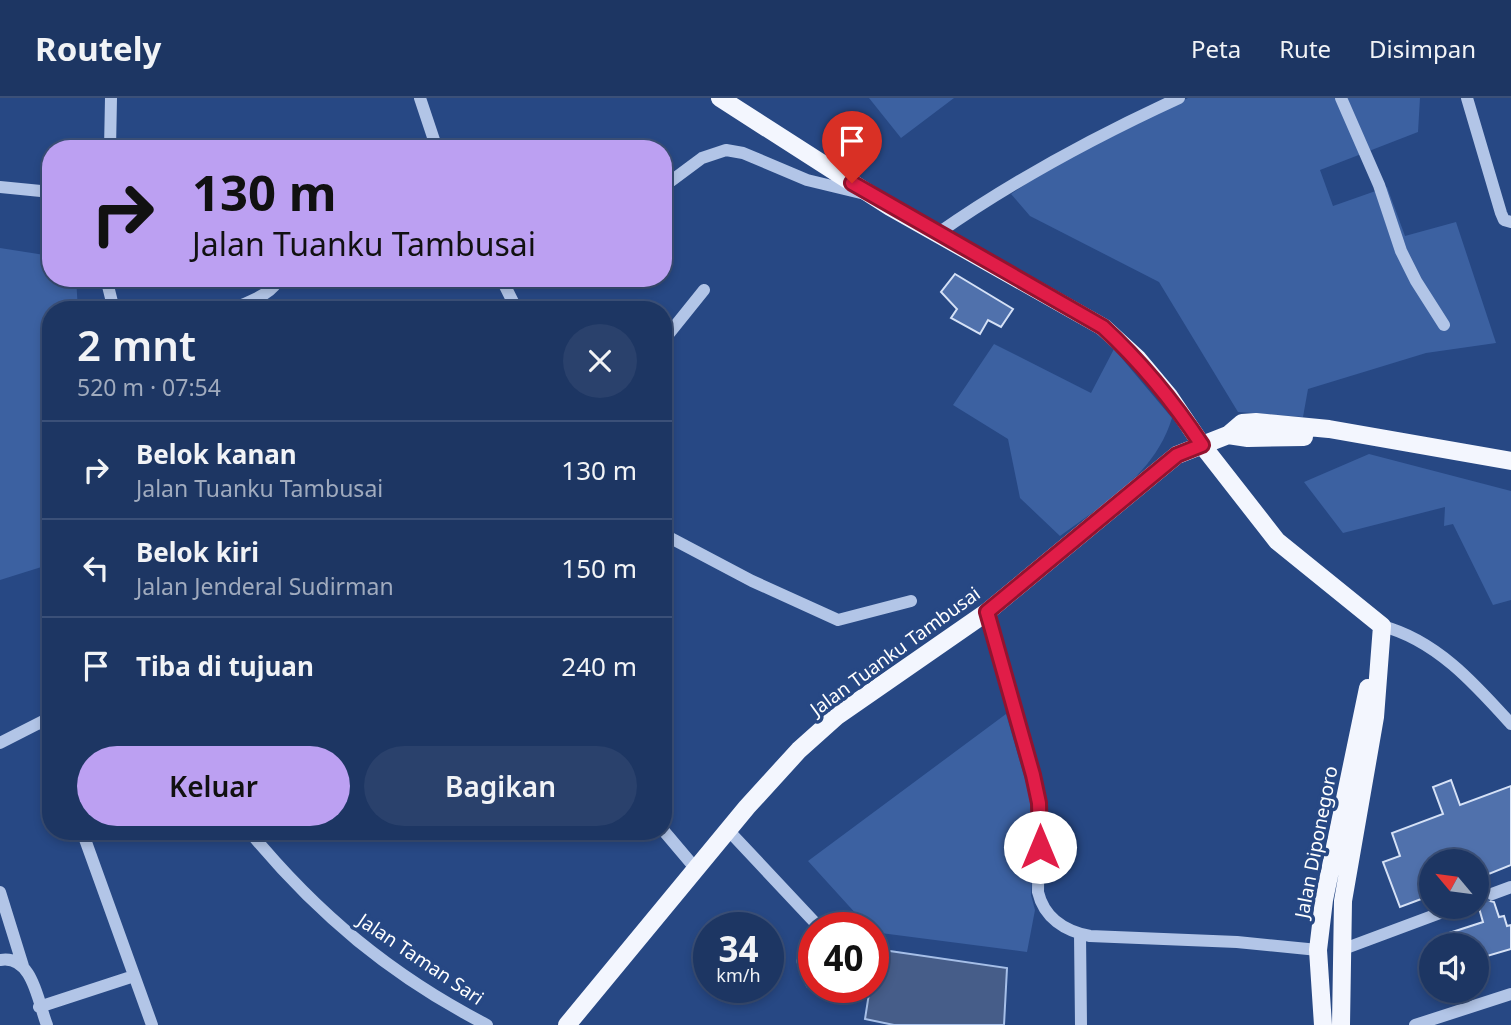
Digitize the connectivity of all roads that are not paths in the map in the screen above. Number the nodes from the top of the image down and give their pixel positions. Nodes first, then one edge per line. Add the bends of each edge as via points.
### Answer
1 (111, 98) edge
2 (419, 98) edge
3 (720, 98) edge
4 (1179, 98) edge
5 (1341, 98) edge
6 (1467, 98) edge
7 (110, 140) edge
8 (434, 140) edge
9 (672, 180) edge
10 (0, 187) edge
11 (42, 191) edge
12 (871, 195) junction
13 (1511, 222) edge
14 (937, 234) junction
15 (273, 287) edge
16 (704, 290) dead end
17 (250, 301) edge
18 (1444, 325) dead end
19 (672, 330) edge
20 (1228, 435) junction
21 (1202, 445) junction
22 (1511, 461) edge
23 (1511, 473) edge
24 (672, 539) edge
25 (911, 601) dead end
26 (987, 612) junction
27 (1382, 626) junction
28 (1376, 669) junction
29 (42, 722) edge
30 (1511, 724) edge
31 (0, 743) edge
32 (728, 830) junction
33 (85, 840) edge
34 (256, 840) edge
35 (671, 840) edge
36 (696, 869) junction
37 (1511, 887) edge
38 (0, 892) edge
39 (1492, 894) tunnel mouth
40 (805, 912) edge
41 (1424, 919) edge
42 (1080, 934) junction
43 (1318, 950) junction
44 (1341, 950) junction
45 (0, 960) edge
46 (23, 966) junction
47 (134, 976) junction
48 (1511, 994) edge
49 (39, 1007) junction
50 (47, 1025) edge
51 (152, 1025) edge
52 (487, 1025) edge
53 (566, 1025) edge
54 (1081, 1025) edge
55 (1323, 1025) edge
56 (1341, 1025) edge
57 (1415, 1025) edge

1 - 7 street
2 - 8 street
3 - 12 main road
4 - 14 street via 1086,141
5 - 18 street via 1401,250
6 - 13 street via 1504,220
9 - 12 street via 702,158 726,150 807,180
10 - 11 street
12 - 14 main road
14 - 21 main road via 1103,327 1138,359
15 - 17 street
16 - 19 street
20 - 21 main road, Jalan Tuanku Tambusai
20 - 22 main road, Jalan Tuanku Tambusai via 1242,424 1292,424
20 - 23 main road via 1248,439 1298,436
21 - 26 main road, Jalan Tuanku Tambusai via 1177,455
21 - 27 main road via 1277,541
24 - 25 street via 838,620
26 - 32 main road, Jalan Tuanku Tambusai via 837,716 799,750
26 - 42 street via 1039,803 1041,906 1059,924
27 - 28 main road, Jalan Diponegoro
27 - 30 street via 1403,631 1454,663
28 - 43 main road, Jalan Diponegoro via 1367,691 1334,848
28 - 44 main road, Jalan Diponegoro via 1378,694 1343,901
29 - 31 street
32 - 36 main road, Jalan Tuanku Tambusai
32 - 40 street
33 - 47 street
34 - 52 street, Jalan Taman Sari via 334,924 447,1004
35 - 36 street
36 - 53 main road, Jalan Tuanku Tambusai
37 - 39 street
38 - 46 street
41 - 44 street
42 - 43 street
42 - 54 street
43 - 55 main road, Jalan Diponegoro
44 - 56 main road, Jalan Diponegoro
45 - 46 street via 13,959
46 - 49 street
47 - 49 street
47 - 51 street
48 - 57 street
49 - 50 street

